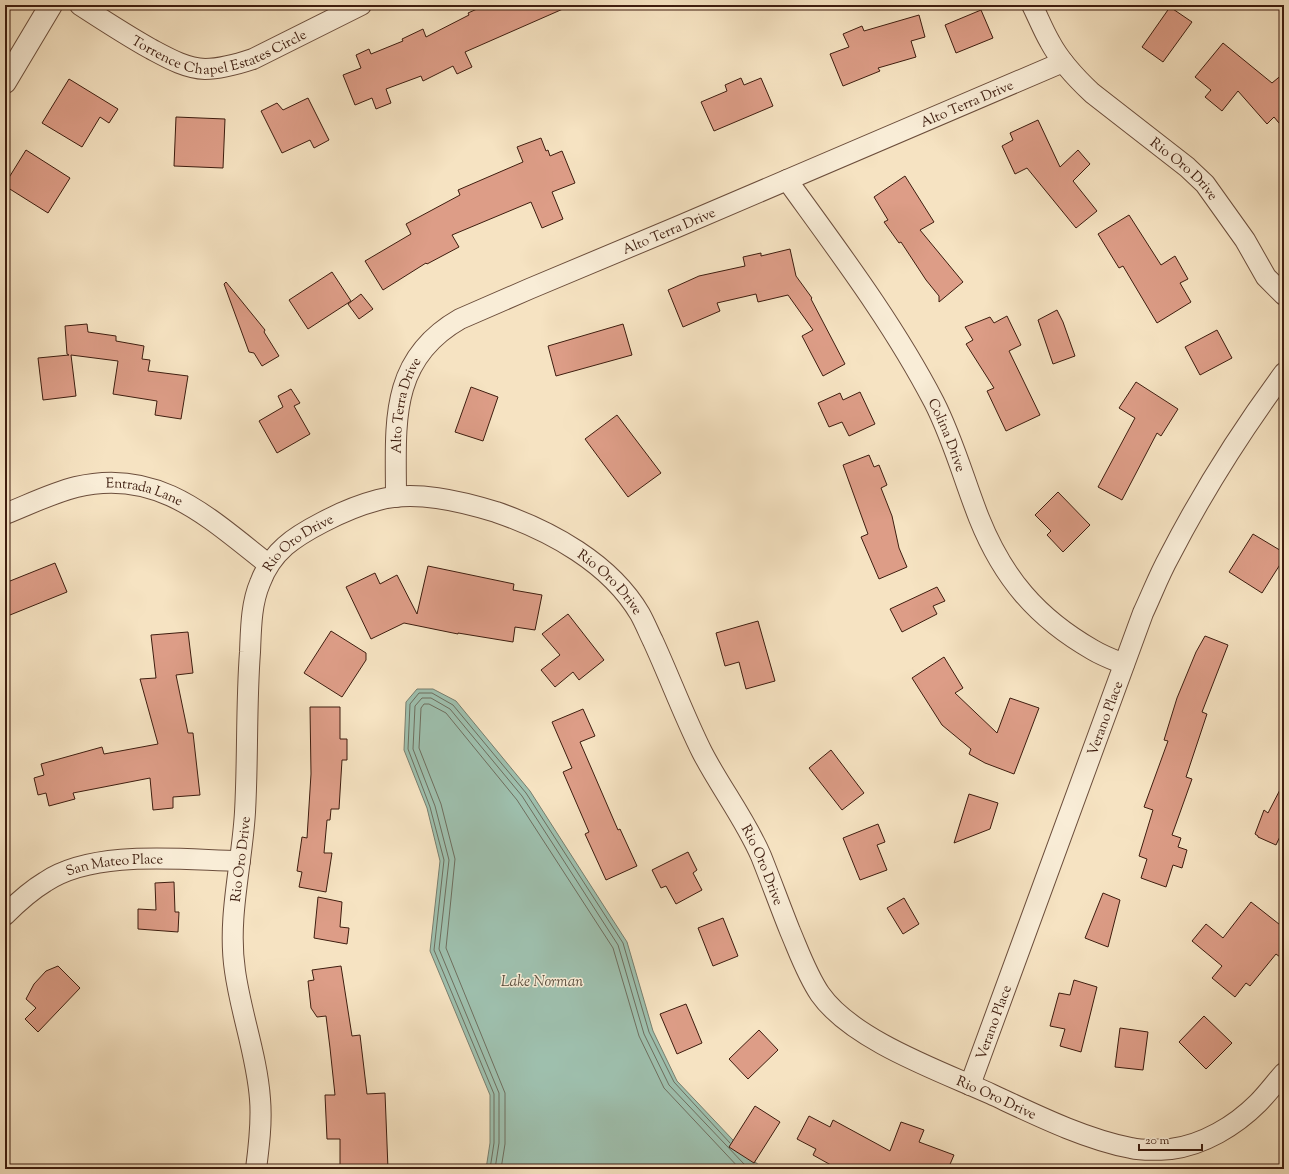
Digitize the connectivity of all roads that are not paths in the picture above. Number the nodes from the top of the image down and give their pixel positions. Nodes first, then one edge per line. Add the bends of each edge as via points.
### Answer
1 (52, 5) edge
2 (80, 5) edge
3 (361, 5) edge
4 (1032, 5) edge
5 (1063, 62) junction
6 (5, 82) edge
7 (787, 180) junction
8 (1284, 295) edge
9 (1284, 373) edge
10 (396, 497) junction
11 (5, 514) edge
12 (268, 564) junction
13 (1124, 664) junction
14 (240, 861) junction
15 (5, 915) edge
16 (1284, 1073) edge
17 (970, 1085) junction
18 (256, 1169) edge

1 - 6 street
2 - 3 street, Torrence Chapel Estates Circle via 175,62 207,69 253,59
4 - 5 street, Rio Oro Drive via 1050,43
5 - 7 street, Alto Terra Drive
5 - 8 street, Rio Oro Drive via 1092,93 1205,184 1245,240 1266,277
7 - 10 street, Alto Terra Drive via 467,316 434,337 413,364 400,398 396,430
7 - 13 street, Colina Drive via 858,277 901,344 946,427 979,518 994,551 1017,588 1065,633
9 - 13 street, Verano Place via 1239,438 1190,518 1143,613
10 - 12 street, Rio Oro Drive via 382,498 337,514 286,544
10 - 17 street, Rio Oro Drive via 449,500 478,506 518,520 551,535 581,554 625,592 641,616 699,747 758,850 803,963 820,994 849,1023 876,1040
11 - 12 street, Entrada Lane via 80,486 115,483 138,485 185,503 215,522
12 - 14 street, Rio Oro Drive via 257,587 252,619 247,693 245,813
13 - 17 street, Verano Place
14 - 15 street, San Mateo Place via 132,859 94,863 66,871 45,881
14 - 18 street, Rio Oro Drive via 232,922 235,971 256,1068 260,1100 261,1126
16 - 17 street, Rio Oro Drive via 1257,1105 1236,1122 1214,1136 1172,1149 1145,1150 1109,1143 1059,1125

